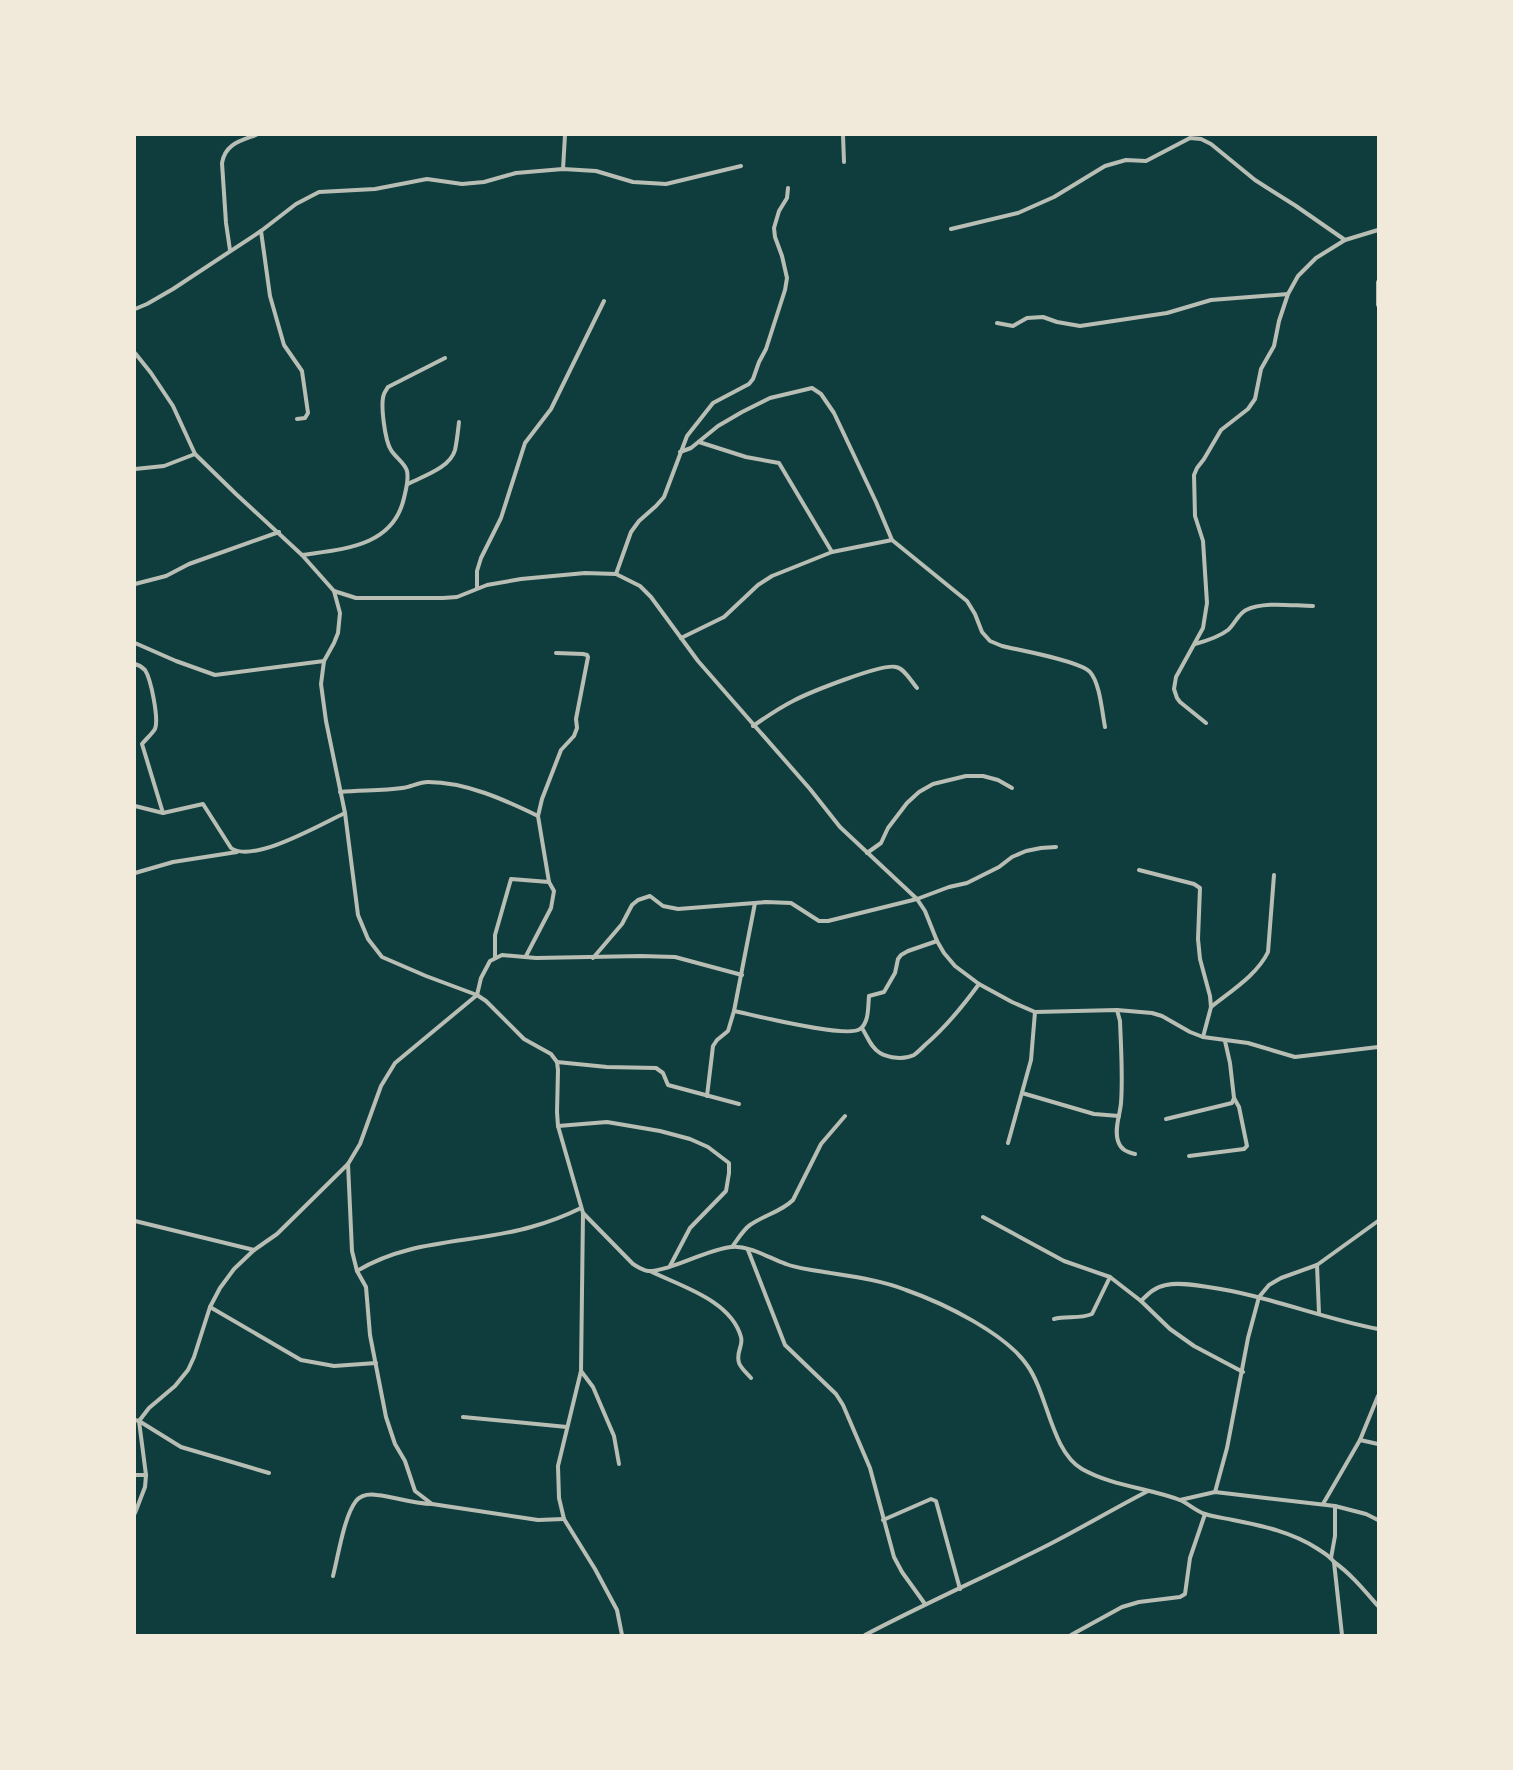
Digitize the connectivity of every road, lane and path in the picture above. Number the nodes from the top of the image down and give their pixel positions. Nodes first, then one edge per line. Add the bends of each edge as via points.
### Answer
1 (256, 135) edge
2 (565, 135) edge
3 (843, 135) edge
4 (844, 162) dead end
5 (741, 166) dead end
6 (564, 169) junction
7 (788, 188) dead end
8 (951, 229) dead end
9 (1378, 230) edge
10 (261, 231) junction
11 (1345, 240) junction
12 (230, 250) junction
13 (1378, 282) edge
14 (1288, 294) junction
15 (604, 301) dead end
16 (1378, 304) edge
17 (135, 309) edge
18 (997, 323) dead end
19 (135, 354) edge
20 (445, 358) dead end
21 (297, 419) dead end
22 (459, 422) dead end
23 (699, 442) junction
24 (680, 452) junction
25 (195, 454) junction
26 (135, 469) edge
27 (408, 484) junction
28 (279, 532) junction
29 (892, 540) junction
30 (832, 552) junction
31 (302, 555) junction
32 (616, 574) junction
33 (135, 584) edge
34 (477, 588) junction
35 (334, 591) junction
36 (1313, 606) dead end
37 (682, 638) junction
38 (135, 644) edge
39 (1195, 644) junction
40 (556, 653) dead end
41 (324, 661) junction
42 (135, 664) edge
43 (917, 688) dead end
44 (1206, 723) dead end
45 (753, 726) junction
46 (1105, 727) dead end
47 (1012, 788) dead end
48 (340, 792) junction
49 (135, 806) edge
50 (163, 813) junction
51 (345, 813) junction
52 (538, 816) junction
53 (1056, 847) dead end
54 (237, 852) junction
55 (868, 853) junction
56 (1139, 870) dead end
57 (135, 873) edge
58 (1274, 875) dead end
59 (549, 882) junction
60 (917, 899) junction
61 (755, 903) junction
62 (937, 941) junction
63 (526, 956) junction
64 (495, 957) junction
65 (592, 958) junction
66 (742, 974) junction
67 (979, 984) junction
68 (477, 995) junction
69 (1211, 1007) junction
70 (1117, 1010) junction
71 (734, 1011) junction
72 (1035, 1012) junction
73 (862, 1028) junction
74 (1203, 1037) junction
75 (1225, 1041) junction
76 (1378, 1046) edge
77 (557, 1062) junction
78 (1022, 1093) junction
79 (707, 1096) junction
80 (1234, 1098) junction
81 (740, 1104) dead end
82 (845, 1116) dead end
83 (1119, 1116) junction
84 (1166, 1119) dead end
85 (558, 1126) junction
86 (1008, 1143) dead end
87 (1135, 1154) dead end
88 (1189, 1156) dead end
89 (348, 1164) junction
90 (582, 1208) junction
91 (583, 1213) junction
92 (983, 1217) dead end
93 (135, 1221) edge
94 (1378, 1221) edge
95 (732, 1247) junction
96 (254, 1250) junction
97 (748, 1250) junction
98 (1317, 1265) junction
99 (670, 1266) junction
100 (650, 1271) junction
101 (357, 1272) junction
102 (1110, 1277) junction
103 (1259, 1297) junction
104 (1141, 1301) junction
105 (210, 1307) junction
106 (1319, 1313) junction
107 (1054, 1319) dead end
108 (1378, 1328) edge
109 (376, 1363) junction
110 (582, 1371) junction
111 (1243, 1372) junction
112 (751, 1378) dead end
113 (1378, 1396) edge
114 (463, 1417) dead end
115 (137, 1420) edge
116 (566, 1427) junction
117 (1360, 1440) junction
118 (1378, 1444) edge
119 (619, 1464) dead end
120 (269, 1473) dead end
121 (135, 1475) edge
122 (146, 1475) junction
123 (1148, 1491) junction
124 (1215, 1492) junction
125 (1180, 1500) junction
126 (432, 1504) junction
127 (1323, 1504) junction
128 (1334, 1506) junction
129 (135, 1513) edge
130 (1205, 1514) junction
131 (564, 1519) junction
132 (883, 1520) junction
133 (1378, 1520) edge
134 (1332, 1560) junction
135 (333, 1576) dead end
136 (960, 1589) junction
137 (925, 1604) junction
138 (1378, 1606) edge
139 (622, 1635) edge
140 (865, 1635) edge
141 (1071, 1635) edge
142 (1342, 1635) edge

1 - 12 street via 228,147 223,154
2 - 6 street
3 - 4 street
5 - 6 street via 666,184 633,182 596,171
6 - 10 street via 516,174 484,182 462,184 427,179 375,189 319,192 296,204
7 - 24 street via 774,228 787,278 766,349 749,384 713,403 687,436
8 - 11 street via 1018,214 1054,197 1105,166 1126,160 1146,161 1190,138 1201,138
9 - 11 street
10 - 12 street
10 - 21 street via 270,296 284,344 302,371 308,413 305,418
11 - 14 street via 1307,266
12 - 17 street
13 - 16 street
14 - 18 street via 1211,300 1167,313 1080,326 1043,317 1027,318 1013,326
14 - 39 street via 1274,346 1261,369 1254,399 1248,409 1221,430 1194,475 1195,516 1203,540 1208,603 1203,628
15 - 34 street via 551,408 525,443 501,518 481,558
19 - 25 street via 173,406
20 - 27 street via 388,387 384,394 388,443 407,469
22 - 27 street via 451,459
23 - 24 street
23 - 29 street via 718,426 749,408 770,398 812,388 821,394 834,413
23 - 30 street via 746,457 779,463
24 - 32 street via 664,497 631,532
25 - 26 street via 164,466
25 - 28 street
27 - 31 street via 402,509 390,527 374,539 352,548
28 - 31 street
28 - 33 street via 188,564 166,576
29 - 30 street
29 - 46 street via 967,601 990,641 1090,671 1097,686
30 - 37 street via 772,576 724,617
31 - 35 street
32 - 34 street via 585,573 521,579
32 - 37 street via 640,586 652,597
34 - 35 street via 443,598 356,598
35 - 41 street via 340,613 338,632
36 - 39 street via 1253,608 1239,616 1228,630
37 - 45 street
38 - 41 street via 215,675
39 - 44 street via 1179,670 1174,689 1180,702
40 - 52 street via 588,657 577,728 561,750
41 - 48 street via 321,684
42 - 50 street via 145,670 156,713 155,728 142,744
43 - 45 street via 903,670 889,666 792,701
45 - 55 street via 840,827
47 - 55 street via 983,776 966,776 932,784 907,803 880,843
48 - 51 street
48 - 52 street via 403,788 425,782 444,783 513,804
49 - 50 street
50 - 54 street via 203,804 231,848
51 - 54 street via 270,848
51 - 68 street via 358,915 368,939 382,957
52 - 59 street
53 - 60 street via 1026,851 966,883
54 - 57 street via 173,862
55 - 60 street
56 - 69 street via 1200,888 1198,939
58 - 69 street via 1268,952 1263,962
59 - 63 street via 554,891 551,908
59 - 64 street via 511,879 495,935
60 - 61 street via 828,921 819,921 791,903
60 - 62 street
61 - 65 street via 678,909 663,906 645,896 632,905 622,924
61 - 66 street
62 - 67 street via 955,966
62 - 73 street via 901,955 884,992 869,996
63 - 64 street
63 - 65 street
64 - 68 street via 481,978
65 - 66 street via 675,958
66 - 71 street
67 - 72 street
67 - 73 street via 938,1034 914,1055 903,1058 880,1053
68 - 77 street via 524,1039 551,1054
68 - 89 street via 396,1063 381,1086 360,1144
69 - 74 street
70 - 72 street
70 - 74 street via 1162,1016
70 - 83 street via 1120,1021
71 - 73 street via 826,1030 848,1032
71 - 79 street via 728,1031 713,1046
72 - 78 street via 1031,1060
74 - 75 street
75 - 76 street via 1248,1043 1295,1057
75 - 80 street
77 - 79 street via 656,1068 663,1073 668,1085
77 - 85 street
78 - 83 street via 1094,1114
78 - 86 street
79 - 81 street
80 - 84 street via 1227,1105
80 - 88 street via 1247,1146
82 - 95 street via 822,1144 786,1207 748,1226
83 - 87 street via 1118,1140 1121,1147
85 - 90 street
85 - 99 street via 607,1122 660,1131 708,1147 729,1163 726,1191 690,1228
89 - 96 street via 277,1234
89 - 101 street via 352,1251
90 - 91 street
90 - 101 street via 530,1228 406,1250
91 - 100 street via 633,1264
91 - 110 street
92 - 102 street via 1064,1261
93 - 96 street
94 - 98 street
95 - 97 street
95 - 99 street
96 - 105 street via 234,1269
97 - 123 street via 789,1265 906,1289 995,1335 1028,1365 1069,1458 1100,1478
97 - 132 street via 785,1345 844,1405 870,1468
98 - 103 street via 1281,1278
98 - 106 street
99 - 100 street
100 - 112 street via 714,1302 730,1318 741,1338 737,1358 739,1365
101 - 109 street via 366,1287
102 - 104 street
102 - 107 street via 1092,1314
103 - 104 street via 1192,1285 1167,1284 1151,1290
103 - 106 street
103 - 111 street
104 - 111 street via 1170,1329 1194,1346
105 - 109 street via 301,1360 334,1366
105 - 115 street via 188,1370 176,1386
106 - 108 street
109 - 126 street via 386,1417 395,1444 405,1461 415,1491
110 - 116 street
110 - 119 street via 593,1387 614,1436
111 - 124 street
113 - 117 street
114 - 116 street
115 - 120 street via 181,1447
115 - 122 street
116 - 131 street via 558,1466
117 - 118 street
117 - 127 street
121 - 122 street
122 - 129 street
123 - 125 street
123 - 136 street
124 - 125 street
124 - 127 street
125 - 130 street
126 - 131 street via 538,1520
126 - 135 street via 376,1494 356,1500 347,1520
127 - 128 street
128 - 133 street
128 - 134 street
130 - 134 street via 1270,1527 1311,1544
130 - 141 street via 1190,1558 1186,1594 1122,1606
131 - 139 street via 617,1610
132 - 136 street via 930,1499 936,1501
132 - 137 street via 894,1557
134 - 138 street
134 - 142 street
136 - 137 street
137 - 140 street

